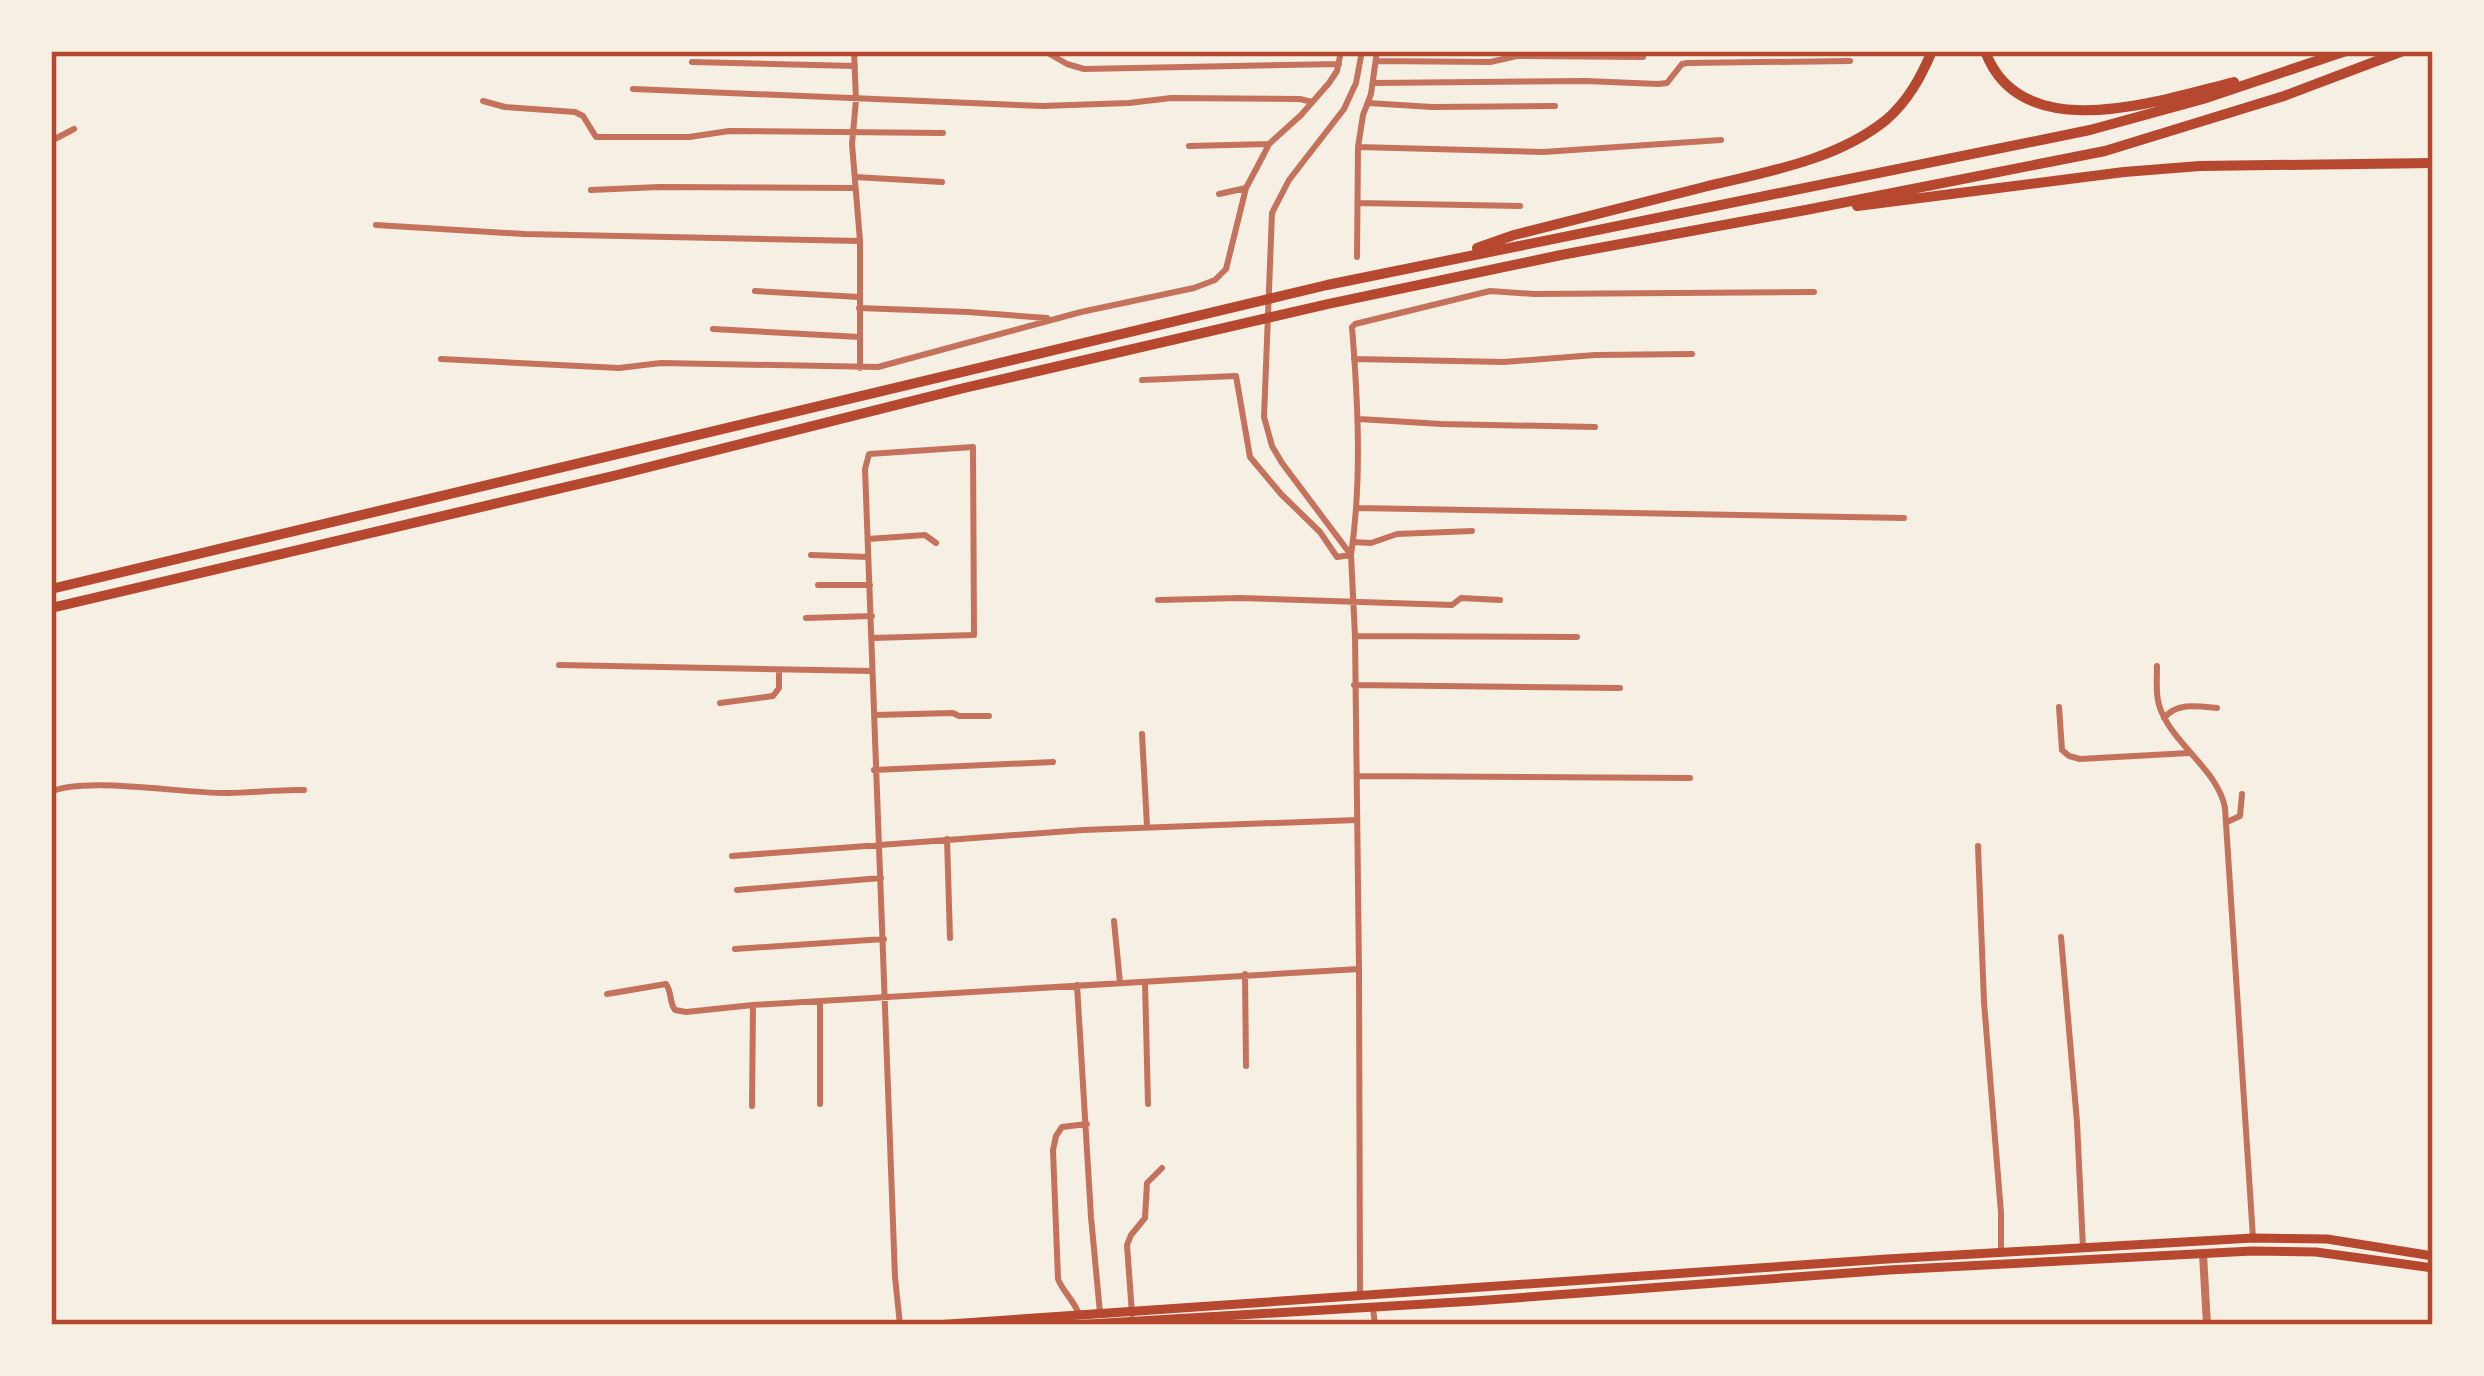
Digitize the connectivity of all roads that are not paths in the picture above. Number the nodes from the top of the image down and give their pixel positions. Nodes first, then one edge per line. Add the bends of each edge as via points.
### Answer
1 (854, 51) edge
2 (925, 51) edge
3 (1341, 51) edge
4 (1362, 51) edge
5 (1377, 51) edge
6 (1932, 51) edge
7 (1985, 51) edge
8 (2346, 51) edge
9 (2403, 51) edge
10 (1643, 57) dead end
11 (1376, 61) junction
12 (1850, 61) dead end
13 (692, 62) dead end
14 (2315, 62) junction
15 (1339, 64) junction
16 (855, 66) junction
17 (1373, 83) junction
18 (633, 88) dead end
19 (856, 100) junction
20 (483, 101) dead end
21 (1312, 102) junction
22 (1368, 103) junction
23 (1555, 106) dead end
24 (74, 129) dead end
25 (853, 132) junction
26 (943, 133) dead end
27 (1721, 140) dead end
28 (51, 141) edge
29 (1269, 144) junction
30 (1189, 146) dead end
31 (1358, 147) junction
32 (2433, 163) edge
33 (855, 177) junction
34 (942, 182) dead end
35 (854, 188) junction
36 (1246, 188) junction
37 (591, 190) dead end
38 (1219, 194) dead end
39 (1358, 203) junction
40 (1520, 206) dead end
41 (1811, 209) junction
42 (376, 225) dead end
43 (860, 241) junction
44 (1358, 257) dead end
45 (1446, 260) junction
46 (754, 292) dead end
47 (1814, 292) dead end
48 (859, 297) junction
49 (860, 308) junction
50 (1054, 319) junction
51 (713, 329) dead end
52 (860, 337) junction
53 (1692, 354) dead end
54 (441, 359) dead end
55 (1354, 359) junction
56 (860, 368) junction
57 (1142, 380) dead end
58 (1357, 419) junction
59 (1595, 427) dead end
60 (1356, 508) junction
61 (1904, 518) dead end
62 (1472, 531) dead end
63 (868, 538) junction
64 (1354, 542) junction
65 (936, 543) dead end
66 (812, 555) dead end
67 (1352, 555) junction
68 (868, 557) junction
69 (818, 585) dead end
70 (870, 585) junction
71 (51, 589) edge
72 (1159, 600) dead end
73 (1500, 600) dead end
74 (1354, 602) junction
75 (51, 608) edge
76 (872, 616) junction
77 (806, 618) dead end
78 (1355, 635) junction
79 (1577, 637) dead end
80 (872, 638) junction
81 (559, 664) dead end
82 (2157, 666) dead end
83 (779, 671) junction
84 (872, 671) junction
85 (1354, 685) junction
86 (1620, 688) dead end
87 (719, 703) dead end
88 (2059, 707) dead end
89 (2217, 708) dead end
90 (875, 715) junction
91 (989, 716) dead end
92 (2164, 718) junction
93 (1142, 734) dead end
94 (2189, 753) junction
95 (1053, 762) dead end
96 (874, 770) junction
97 (1357, 776) junction
98 (1690, 778) dead end
99 (304, 790) dead end
100 (51, 792) edge
101 (2242, 794) dead end
102 (1357, 820) junction
103 (2227, 822) junction
104 (1147, 827) junction
105 (947, 839) junction
106 (879, 844) junction
107 (1978, 846) dead end
108 (732, 856) dead end
109 (880, 878) junction
110 (737, 890) dead end
111 (1114, 921) dead end
112 (2061, 937) dead end
113 (950, 938) dead end
114 (884, 939) junction
115 (735, 949) dead end
116 (1359, 969) junction
117 (1245, 974) junction
118 (1145, 982) junction
119 (1120, 983) junction
120 (1077, 985) junction
121 (608, 994) dead end
122 (886, 998) junction
123 (820, 1001) junction
124 (753, 1005) junction
125 (1246, 1066) dead end
126 (820, 1104) dead end
127 (1148, 1104) dead end
128 (752, 1106) dead end
129 (1088, 1124) junction
130 (1162, 1168) dead end
131 (2253, 1238) junction
132 (2083, 1248) junction
133 (2001, 1252) junction
134 (2203, 1253) junction
135 (2433, 1256) edge
136 (2433, 1268) edge
137 (1360, 1303) junction
138 (1373, 1308) junction
139 (1100, 1313) junction
140 (1079, 1314) junction
141 (1132, 1316) junction
142 (1217, 1321) edge
143 (900, 1325) edge
144 (935, 1325) edge
145 (1072, 1325) edge
146 (1375, 1325) edge
147 (2207, 1325) edge

1 - 16 street
2 - 15 street via 1048,53 1084,69
3 - 15 street
4 - 67 street via 1344,109 1272,213 1264,417 1272,446
5 - 11 street
6 - 45 highway via 1896,110 1835,149
7 - 14 highway via 2019,96 2079,111
8 - 14 highway
9 - 41 highway via 2105,151
10 - 11 street
11 - 17 street
12 - 17 street via 1688,63 1658,84
13 - 16 street
14 - 45 highway via 2090,130
15 - 21 street
16 - 19 street
17 - 22 street
18 - 19 street
19 - 21 street
19 - 25 street
20 - 25 street via 575,112 596,137
21 - 29 street
22 - 23 street
22 - 31 street
24 - 28 street
25 - 26 street
25 - 33 street
27 - 31 street via 1543,152
29 - 30 street
29 - 36 street
31 - 39 street
32 - 41 highway via 2200,166
33 - 34 street
33 - 35 street
35 - 37 street
35 - 43 street
36 - 38 street
36 - 50 street via 1226,269 1215,280
39 - 40 street
39 - 44 street
41 - 75 highway via 1282,314
42 - 43 street
43 - 48 street
45 - 71 highway
46 - 48 street
47 - 55 street via 1490,291 1355,324
48 - 49 street
49 - 50 street
49 - 52 street
50 - 56 street
51 - 52 street
52 - 56 street
53 - 55 street
54 - 56 street
55 - 58 street
57 - 67 street via 1236,376 1250,457 1337,556
58 - 59 street
58 - 60 street
60 - 61 street
60 - 64 street
62 - 64 street
63 - 65 street via 925,535
63 - 68 street
63 - 80 street via 869,454 973,447 974,635
64 - 67 street
66 - 68 street
67 - 74 street
68 - 70 street
69 - 70 street
70 - 76 street
72 - 74 street
73 - 74 street
74 - 78 street
76 - 77 street
76 - 80 street
78 - 79 street
78 - 85 street
80 - 84 street
81 - 83 street
82 - 92 street
83 - 84 street
83 - 87 street via 773,696
84 - 90 street
85 - 86 street
85 - 97 street
88 - 94 street via 2069,756
89 - 92 street via 2179,708
90 - 91 street
90 - 96 street
92 - 94 street
93 - 104 street
94 - 103 street via 2222,797
95 - 96 street
96 - 106 street
97 - 98 street
97 - 102 street
99 - 100 street via 189,793 79,784
101 - 103 street via 2240,815
102 - 104 street
102 - 116 street
103 - 131 street
104 - 105 street
105 - 106 street
105 - 113 street
106 - 108 street
106 - 109 street
107 - 133 street
109 - 110 street
109 - 114 street
111 - 119 street
112 - 132 street
114 - 115 street
114 - 122 street
116 - 117 street
116 - 137 street
117 - 118 street
117 - 125 street
118 - 119 street
118 - 127 street
119 - 120 street
120 - 122 street
120 - 129 street
121 - 124 street via 666,984 675,1010
122 - 123 street
122 - 143 street
123 - 124 street
123 - 126 street
124 - 128 street
129 - 139 street
129 - 140 street via 1063,1127 1053,1150 1058,1279
130 - 141 street via 1148,1183 1145,1218 1127,1245
131 - 132 highway
131 - 135 highway via 2327,1239
132 - 133 highway
133 - 137 highway
134 - 136 highway via 2316,1252
134 - 138 highway
134 - 147 street
137 - 138 highway
137 - 141 highway
137 - 142 highway
138 - 146 street
139 - 140 highway
139 - 141 highway
140 - 144 highway
141 - 142 highway
141 - 145 highway

